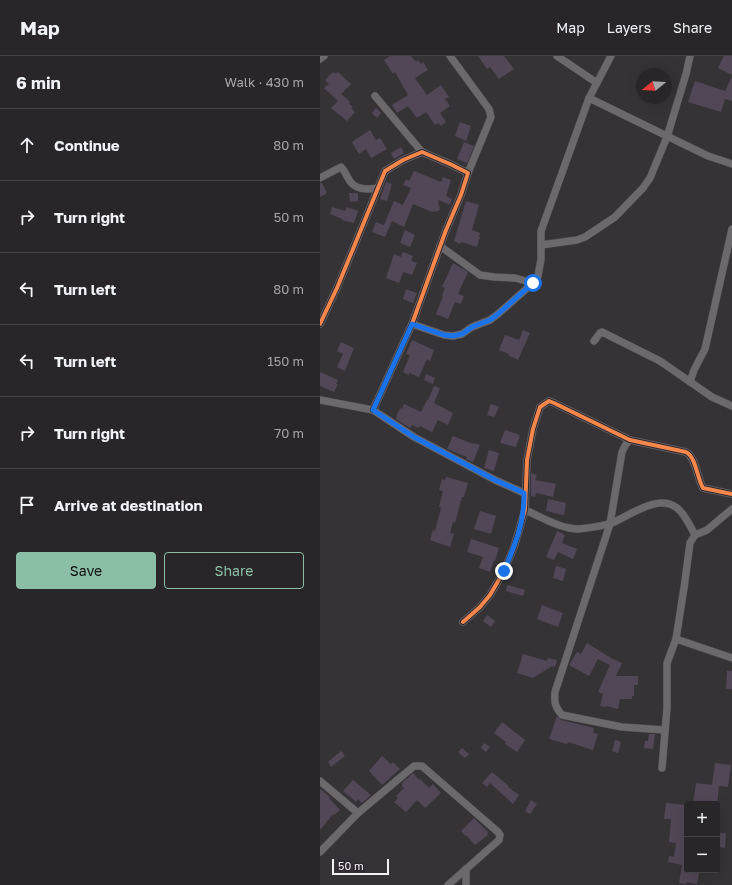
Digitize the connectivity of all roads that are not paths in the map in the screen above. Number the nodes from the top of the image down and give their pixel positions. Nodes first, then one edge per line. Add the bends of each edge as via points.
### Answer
1 (324, 56) edge
2 (450, 56) edge
3 (557, 56) edge
4 (611, 56) edge
5 (690, 56) edge
6 (320, 59) edge
7 (597, 84) junction
8 (375, 96) dead end
9 (589, 98) junction
10 (667, 137) junction
11 (422, 152) junction
12 (732, 164) edge
13 (468, 173) junction
14 (320, 178) edge
15 (378, 188) junction
16 (732, 228) edge
17 (541, 245) junction
18 (440, 246) junction
19 (533, 283) junction
20 (320, 324) edge
21 (412, 324) junction
22 (594, 341) dead end
23 (690, 382) junction
24 (320, 400) edge
25 (732, 406) edge
26 (373, 410) junction
27 (630, 440) junction
28 (524, 493) junction
29 (732, 494) edge
30 (732, 509) edge
31 (525, 510) junction
32 (610, 524) junction
33 (695, 535) junction
34 (463, 622) dead end
35 (676, 639) junction
36 (732, 658) edge
37 (665, 730) junction
38 (662, 768) dead end
39 (320, 781) edge
40 (358, 813) junction
41 (320, 852) edge
42 (466, 869) junction
43 (448, 885) edge
44 (466, 885) edge

1 - 6 street
2 - 13 street via 491,114
3 - 7 street
4 - 7 street
5 - 10 street
7 - 9 street
8 - 11 street
9 - 10 street
9 - 17 street via 541,231
10 - 12 street
10 - 17 street via 650,178 615,217 585,237
11 - 13 street
11 - 15 street via 385,171
13 - 18 street
14 - 15 street via 341,167 355,187 365,190
15 - 20 street
16 - 23 street via 705,349
17 - 19 street via 538,276
18 - 19 street via 480,275 516,278
18 - 21 street
19 - 21 street via 490,320 462,334 444,335
21 - 26 street
22 - 23 street via 602,332 660,361
23 - 25 street via 712,397
24 - 26 street
26 - 28 street via 414,437
27 - 28 street via 554,402 545,403 540,407 533,429 526,460
27 - 29 street via 686,452 692,456 704,488
27 - 32 street via 622,452
28 - 31 street
30 - 33 street via 707,530
31 - 32 street via 570,528
31 - 34 street via 504,571 485,601
32 - 33 street via 640,508 667,503 683,514
32 - 37 street via 555,692 556,708 562,715 622,727
33 - 35 street via 690,543
35 - 36 street
35 - 37 street via 667,663
37 - 38 street
39 - 40 street
40 - 41 street
40 - 42 street via 414,766 426,768 500,835 499,840
42 - 43 street
42 - 44 street

